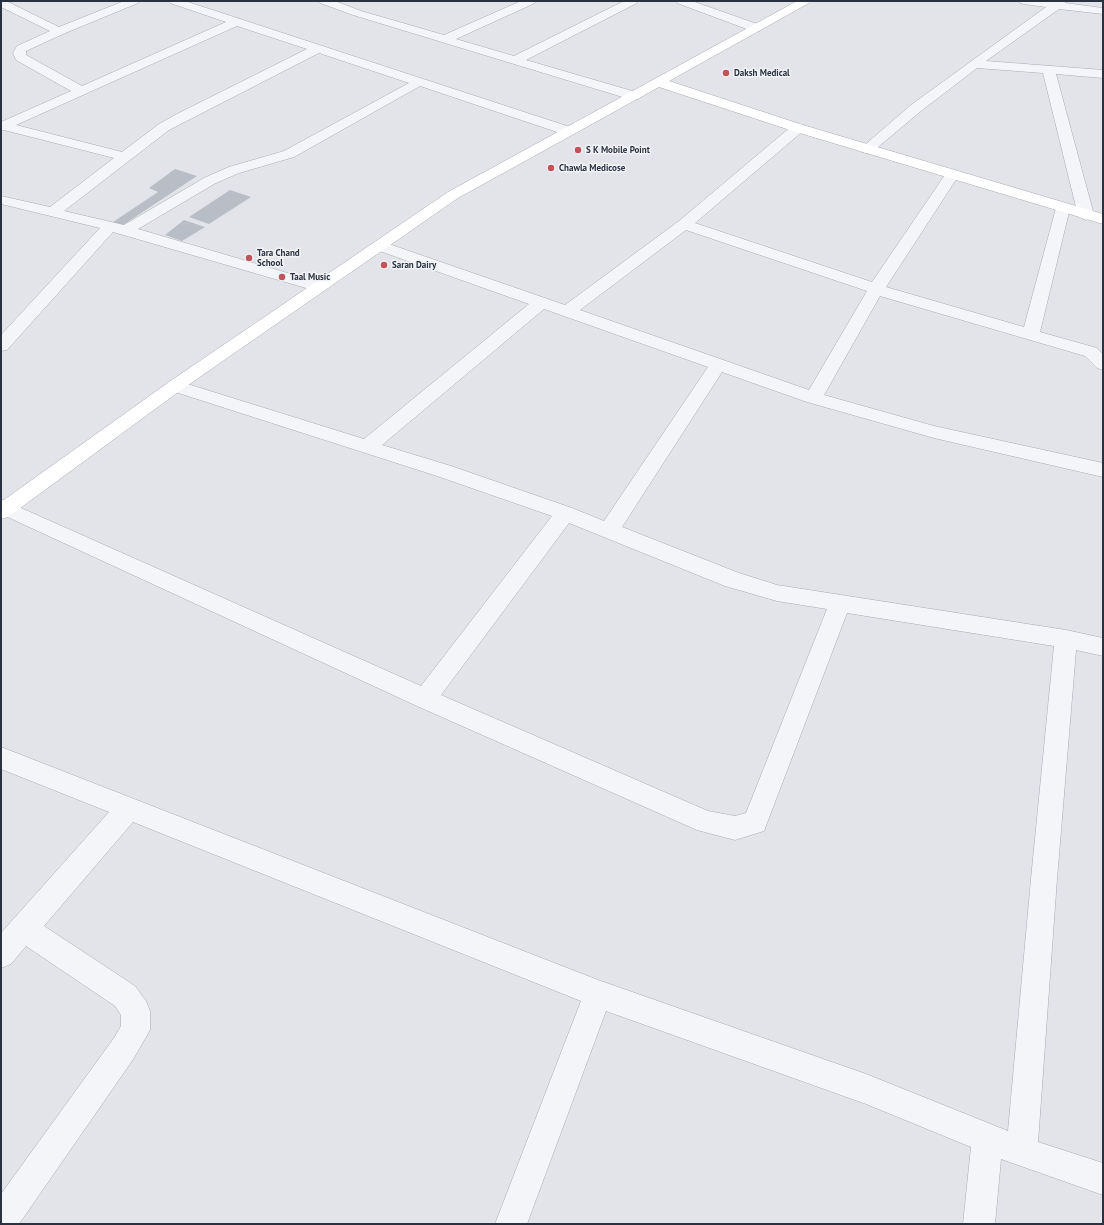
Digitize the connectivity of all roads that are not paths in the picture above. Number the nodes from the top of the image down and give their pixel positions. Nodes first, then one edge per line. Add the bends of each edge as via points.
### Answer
1 (134, 1) edge
2 (174, 1) edge
3 (326, 1) edge
4 (531, 1) edge
5 (632, 1) edge
6 (681, 1) edge
7 (805, 1) edge
8 (1024, 1) edge
9 (1, 3) edge
10 (1057, 4) edge
11 (1103, 11) edge
12 (235, 22) junction
13 (756, 28) junction
14 (59, 31) junction
15 (445, 39) junction
16 (317, 49) junction
17 (516, 60) junction
18 (974, 64) junction
19 (1049, 70) junction
20 (1103, 74) edge
21 (419, 82) junction
22 (658, 82) junction
23 (82, 91) junction
24 (634, 96) junction
25 (3, 127) edge
26 (798, 128) junction
27 (568, 131) junction
28 (867, 149) junction
29 (126, 157) junction
30 (952, 175) junction
31 (1, 200) edge
32 (1064, 208) junction
33 (54, 212) junction
34 (1086, 215) junction
35 (1103, 219) edge
36 (684, 224) junction
37 (118, 229) junction
38 (380, 246) junction
39 (319, 287) junction
40 (876, 289) junction
41 (541, 303) junction
42 (567, 312) junction
43 (1031, 334) junction
44 (1, 346) edge
45 (1103, 364) edge
46 (718, 365) junction
47 (175, 386) junction
48 (813, 398) junction
49 (367, 447) junction
50 (1103, 470) edge
51 (3, 508) edge
52 (565, 513) junction
53 (609, 530) junction
54 (840, 603) junction
55 (1066, 639) junction
56 (1103, 647) edge
57 (425, 699) junction
58 (1, 758) edge
59 (128, 809) junction
60 (24, 928) junction
61 (1, 954) edge
62 (598, 994) junction
63 (987, 1138) junction
64 (1022, 1152) junction
65 (1103, 1179) edge
66 (1, 1222) edge
67 (511, 1224) edge
68 (980, 1224) edge

1 - 14 street
2 - 12 street
3 - 15 street via 357,13
4 - 15 street
5 - 17 street
6 - 13 street
7 - 13 main road
8 - 10 street
9 - 14 street
10 - 11 street
10 - 18 street
12 - 16 street
12 - 23 street
13 - 22 main road
14 - 23 street via 21,49 20,58
15 - 17 street
16 - 21 street
16 - 29 street via 180,118 145,140
17 - 24 street
18 - 19 street
18 - 28 street
19 - 20 street
19 - 34 street
21 - 27 street
21 - 37 street via 289,154 234,170
22 - 24 main road
22 - 26 main road
23 - 25 street
24 - 27 main road
25 - 29 street
26 - 28 main road
26 - 36 street
27 - 38 main road via 453,195
28 - 30 main road
29 - 33 street
30 - 32 main road
30 - 40 street
31 - 33 street
32 - 34 main road
32 - 43 street
33 - 37 street
34 - 35 main road
36 - 40 street
36 - 42 street
37 - 39 street
37 - 44 street
38 - 39 main road
38 - 41 street
39 - 47 main road
40 - 43 street
40 - 48 street
41 - 42 street
41 - 49 street
42 - 46 street
43 - 45 street via 1092,352
46 - 48 street
46 - 53 street
47 - 49 street
47 - 51 main road
48 - 50 street via 934,432
49 - 52 street
51 - 57 street
52 - 53 street
52 - 57 street
53 - 54 street via 733,580 777,593
54 - 55 street
54 - 57 street via 755,823 735,828 706,822
55 - 56 street
55 - 64 street
58 - 59 street
59 - 60 street
59 - 62 street
60 - 61 street
60 - 66 street via 125,996 136,1011 135,1030
62 - 63 street via 866,1089
62 - 67 street
63 - 64 street
63 - 68 street
64 - 65 street

